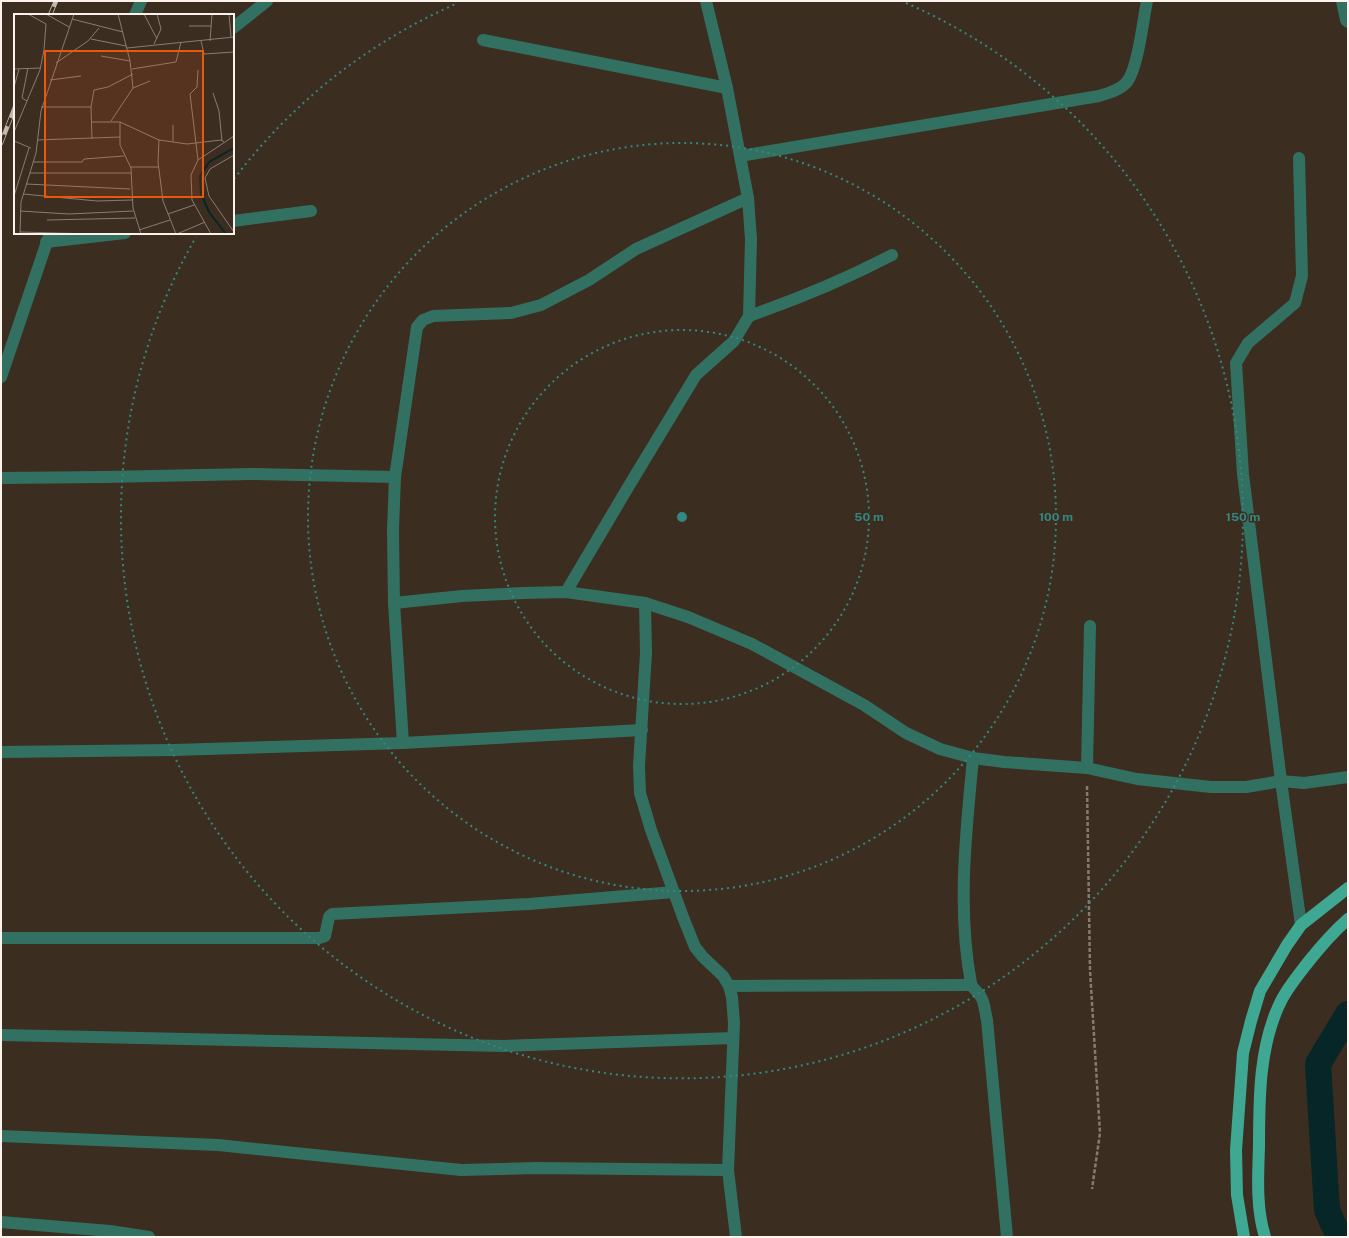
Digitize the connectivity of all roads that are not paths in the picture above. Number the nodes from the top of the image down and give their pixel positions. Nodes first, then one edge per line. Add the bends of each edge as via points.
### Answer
1 (141, 1) edge
2 (267, 1) edge
3 (706, 1) edge
4 (1147, 1) edge
5 (1342, 1) edge
6 (135, 14) edge
7 (1348, 22) edge
8 (234, 27) edge
9 (483, 40) dead end
10 (727, 88) junction
11 (740, 156) junction
12 (1299, 158) dead end
13 (748, 198) junction
14 (311, 211) dead end
15 (234, 220) edge
16 (110, 234) edge
17 (48, 238) edge
18 (892, 255) dead end
19 (749, 316) junction
20 (1, 377) edge
21 (395, 477) junction
22 (1, 478) edge
23 (566, 592) junction
24 (394, 603) junction
25 (644, 603) junction
26 (1090, 626) dead end
27 (642, 730) junction
28 (403, 742) junction
29 (1, 752) edge
30 (974, 758) junction
31 (1087, 768) junction
32 (1348, 777) edge
33 (1281, 781) junction
34 (1348, 888) edge
35 (674, 892) junction
36 (1348, 919) edge
37 (1301, 925) junction
38 (1, 938) edge
39 (971, 985) junction
40 (729, 986) junction
41 (1, 1035) edge
42 (733, 1038) junction
43 (1, 1136) edge
44 (728, 1170) junction
45 (1, 1222) edge
46 (149, 1237) edge
47 (736, 1237) edge
48 (1007, 1237) edge
49 (1244, 1237) edge
50 (1265, 1237) edge

1 - 6 street
2 - 8 street
3 - 10 street
4 - 11 street via 1132,72 1126,83 1115,91 1099,96
5 - 7 street
9 - 10 street
10 - 11 street
11 - 13 street
12 - 33 street via 1302,276 1295,303 1248,343 1236,364 1242,474
13 - 19 street via 751,239
13 - 21 street via 636,249 589,280 541,306 511,312 433,316 422,320 415,335
14 - 15 street
16 - 17 street
17 - 20 street
18 - 19 street via 860,272
19 - 23 street via 734,341 696,376
21 - 22 street via 251,474
21 - 24 street
23 - 24 street via 462,596
23 - 25 street
24 - 28 street
25 - 27 street via 646,654
25 - 30 street via 688,617 752,644 864,705 906,733 940,749
26 - 31 street
27 - 28 street
27 - 35 street via 640,794
28 - 29 street via 174,750
30 - 31 street
30 - 39 street via 963,890 964,944
31 - 33 street via 1137,779 1211,787 1246,787
32 - 33 street via 1304,783
33 - 37 street
34 - 37 main road
35 - 38 street via 529,904 332,914 328,917 325,936 319,938
35 - 40 street via 696,947
36 - 50 main road via 1322,945 1294,980 1281,1001 1271,1025 1263,1062 1259,1119 1259,1206
37 - 49 main road via 1260,991 1243,1053 1236,1150 1237,1195
39 - 40 street
39 - 48 street via 981,997 987,1020
40 - 42 street via 734,1023
41 - 42 street via 504,1046
42 - 44 street
43 - 44 street via 218,1145 460,1170
44 - 47 street
45 - 46 street via 110,1231

